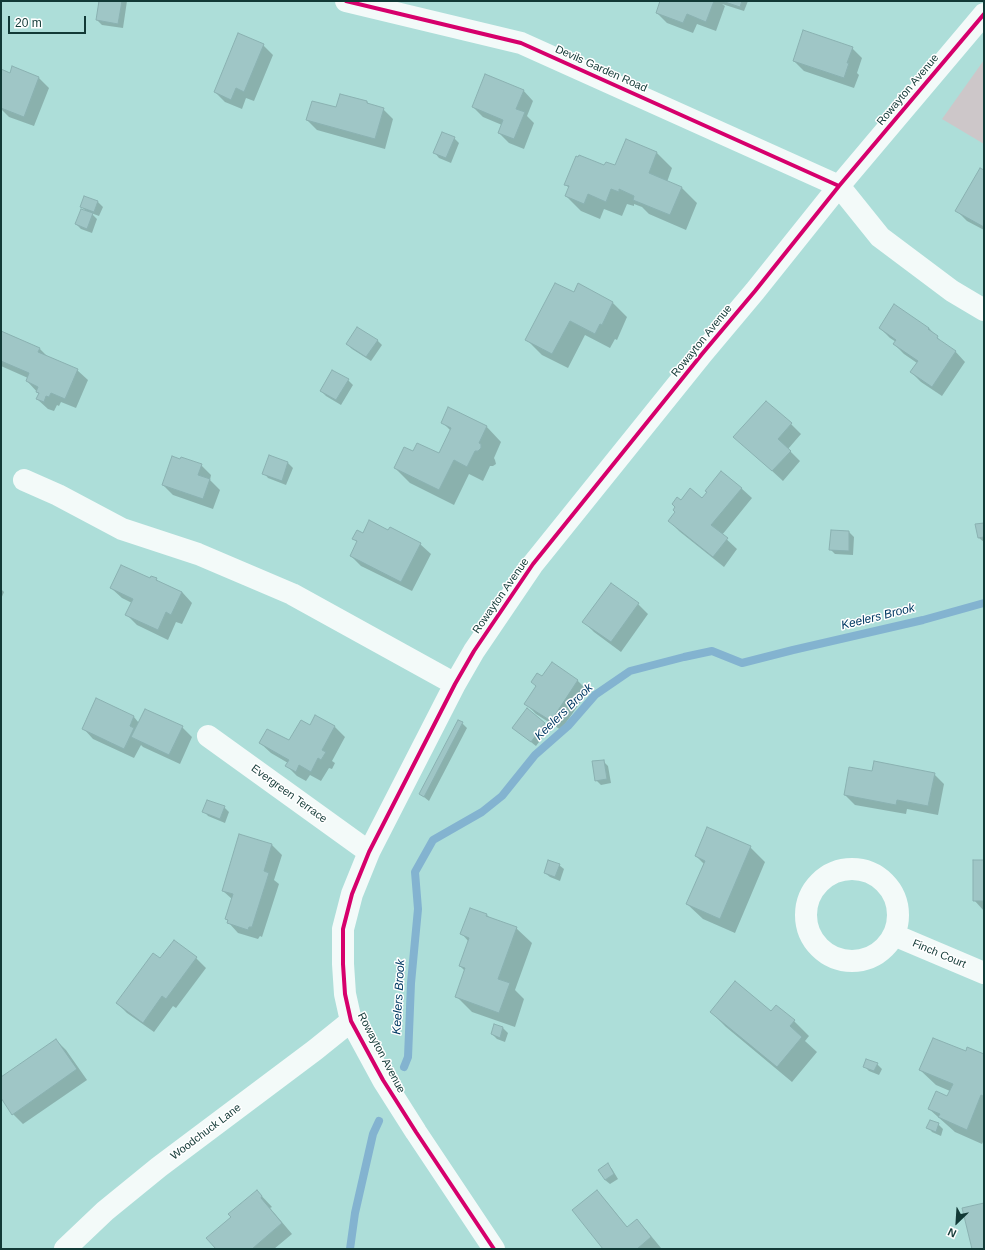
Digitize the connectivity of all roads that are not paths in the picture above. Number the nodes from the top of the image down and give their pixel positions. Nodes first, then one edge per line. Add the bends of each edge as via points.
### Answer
1 (346, 1) edge
2 (984, 14) edge
3 (839, 186) junction
4 (984, 310) edge
5 (24, 480) dead end
6 (455, 684) junction
7 (208, 736) dead end
8 (370, 852) junction
9 (894, 935) junction
10 (984, 973) edge
11 (351, 1021) junction
12 (66, 1249) edge
13 (494, 1249) edge

1 - 3 street, Devils Garden Road via 521,43
2 - 3 street, Rowayton Avenue
3 - 4 street via 880,237 952,291
3 - 6 street, Rowayton Avenue via 533,564 474,651
5 - 6 street via 122,529 198,554 292,594
6 - 8 street, Rowayton Avenue
7 - 8 street, Evergreen Terrace
8 - 11 street, Rowayton Avenue via 352,894 343,928 345,994
9 - 9 street via 898,919 897,903 890,889 879,877 864,870 848,868 832,872 819,881 810,895 805,910 806,926 813,941 824,953 839,960 855,962 871,958 884,948
9 - 10 street, Finch Court
11 - 12 street, Woodchuck Lane via 159,1167 105,1211
11 - 13 street, Rowayton Avenue via 391,1093

